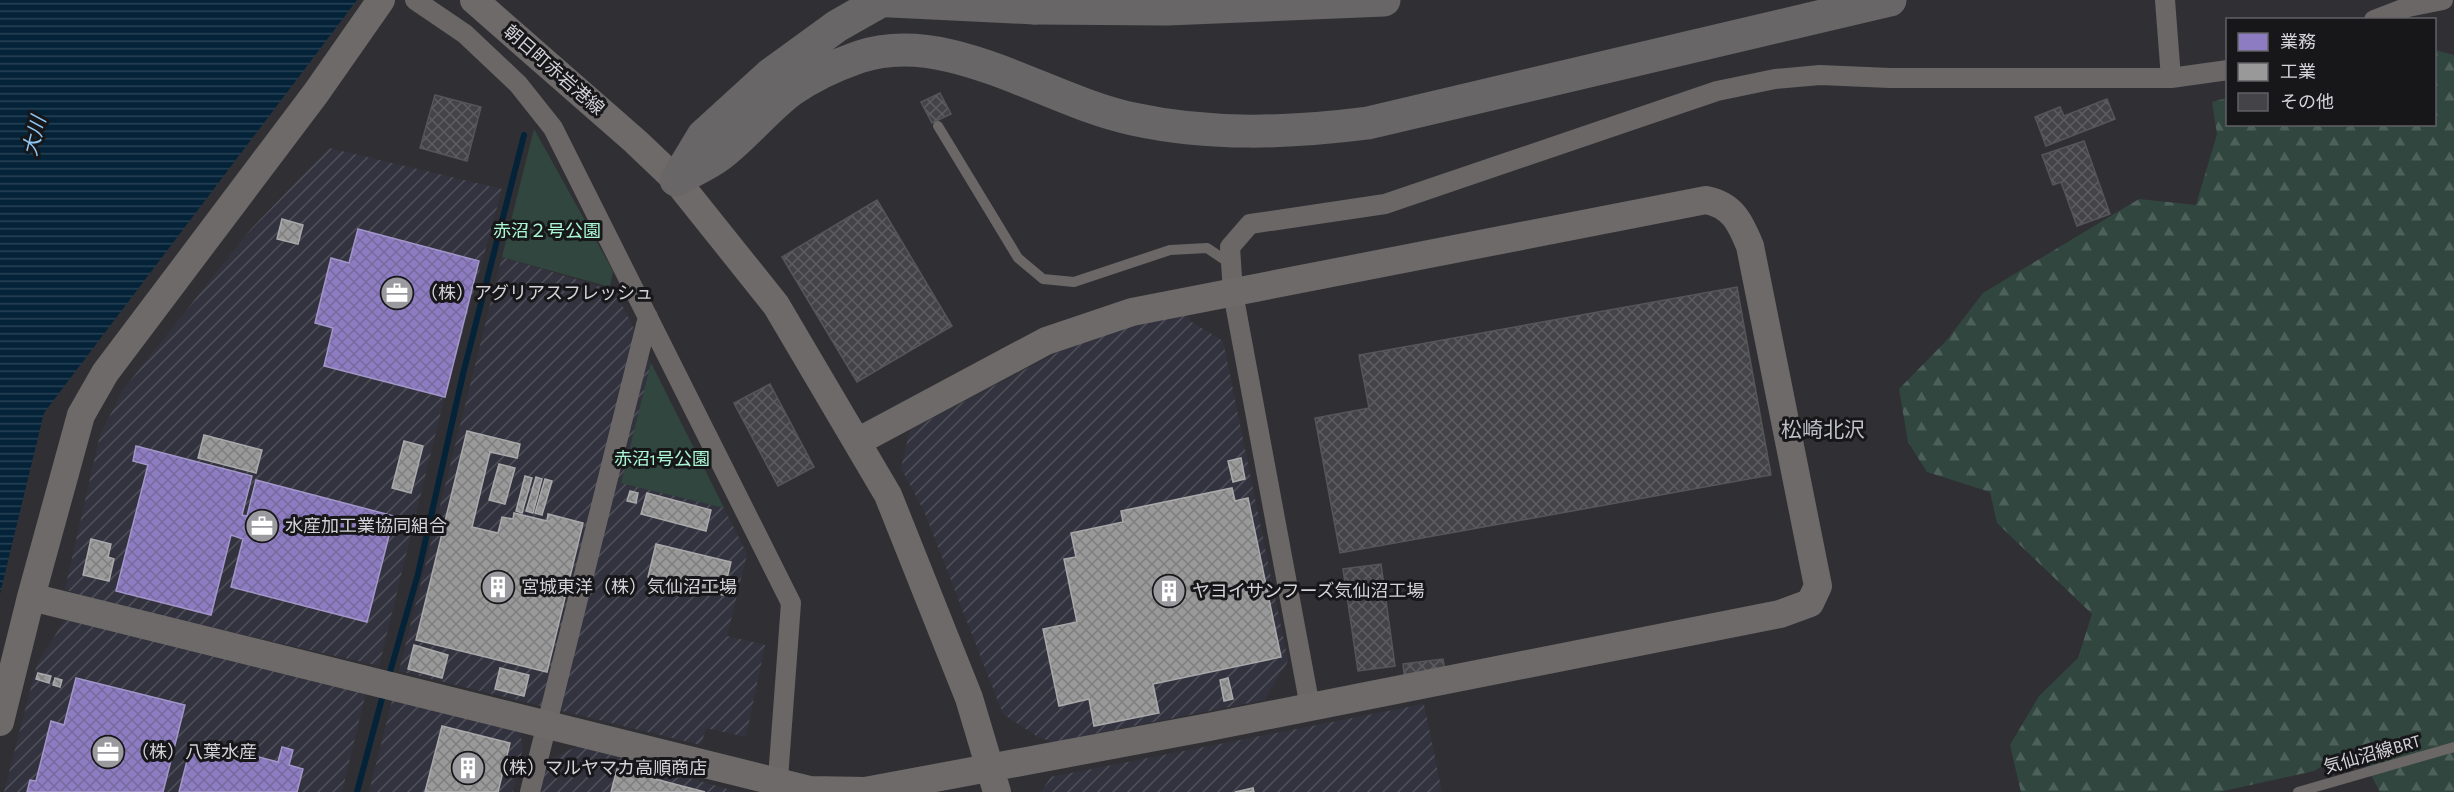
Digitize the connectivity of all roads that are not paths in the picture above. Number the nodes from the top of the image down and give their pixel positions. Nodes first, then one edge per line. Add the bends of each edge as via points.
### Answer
1 (381, 0) edge
2 (415, 0) edge
3 (474, 0) edge
4 (871, 0) edge
5 (883, 0) edge
6 (1384, 0) edge
7 (1890, 0) edge
8 (2165, 0) edge
9 (2443, 0) edge
10 (2379, 18) edge
11 (2226, 70) edge
12 (2171, 78) junction
13 (938, 126) dead end
14 (676, 180) junction
15 (1231, 264) junction
16 (1233, 293) junction
17 (648, 317) junction
18 (857, 442) junction
19 (31, 597) junction
20 (1310, 707) junction
21 (0, 722) edge
22 (546, 725) junction
23 (2454, 747) edge
24 (994, 781) edge
25 (777, 787) edge
26 (530, 792) edge
27 (2298, 792) edge

1 - 19 street via 316,93 105,373 81,415
2 - 17 street via 473,42 518,84 553,128
3 - 14 street, 朝日町赤岩港線
4 - 6 highway, bridge via 1035,8 1167,9
5 - 14 highway via 837,26 771,74 703,136
7 - 14 highway via 1368,123 1316,130 1202,130 1132,119 1059,97 952,55 907,49 861,57 823,73 790,92 718,156
8 - 12 street
9 - 10 street
11 - 12 street
12 - 15 street via 1820,75 1775,79 1717,91 1385,204 1250,224 1230,247
13 - 15 lane via 1018,258 1043,279 1074,282 1170,250 1208,248
14 - 18 street, 朝日町赤岩港線 via 776,305
15 - 16 street
16 - 18 street via 1132,312 1046,341
16 - 20 street
16 - 20 street via 1706,200 1719,202 1738,218 1750,246 1818,586 1810,603 1780,614
17 - 22 street
17 - 25 street via 791,603
18 - 24 street, 朝日町赤岩港線 via 888,495 969,698
19 - 21 street
19 - 22 street
20 - 24 street
22 - 25 street
22 - 26 street
23 - 27 lane, 気仙沼線BRT
24 - 25 street via 865,791

